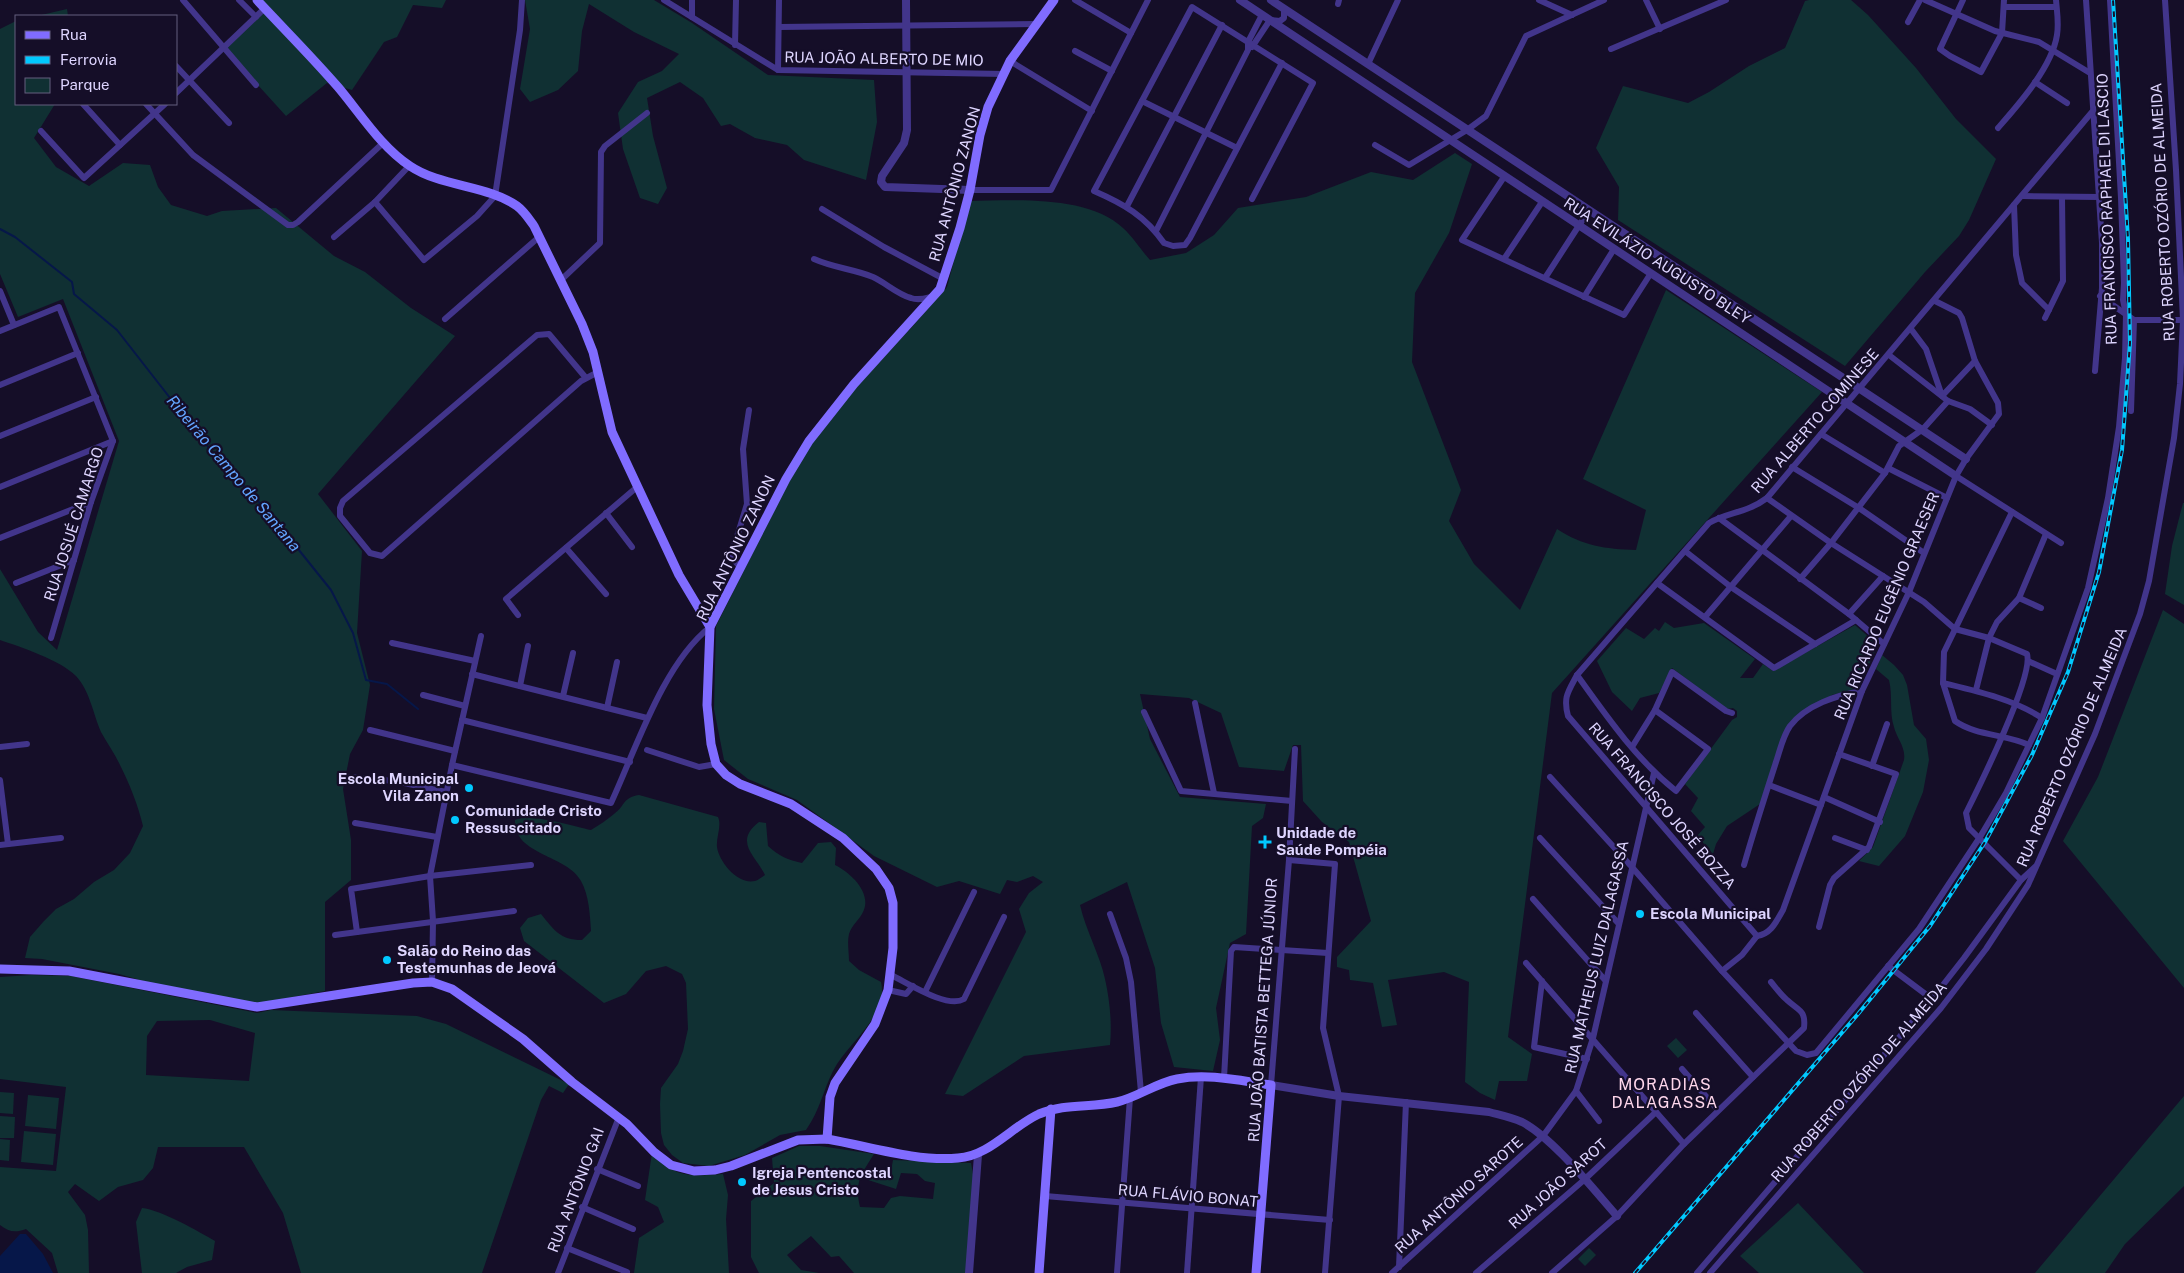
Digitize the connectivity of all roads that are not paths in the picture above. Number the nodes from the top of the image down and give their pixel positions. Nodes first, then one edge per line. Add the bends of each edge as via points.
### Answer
1 (183, 0) edge
2 (239, 0) edge
3 (257, 0) edge
4 (522, 0) edge
5 (664, 0) edge
6 (692, 0) edge
7 (736, 0) edge
8 (779, 0) edge
9 (906, 0) edge
10 (1054, 0) edge
11 (1075, 0) edge
12 (1148, 0) edge
13 (1240, 0) edge
14 (1271, 0) edge
15 (1398, 0) edge
16 (1539, 0) edge
17 (1604, 0) edge
18 (1646, 0) edge
19 (1726, 0) edge
20 (1920, 0) edge
21 (1925, 0) edge
22 (1963, 0) edge
23 (2086, 0) edge
24 (2110, 0) edge
25 (2165, 0) edge
26 (2004, 3) edge
27 (2056, 3) edge
28 (265, 8) junction
29 (1284, 9) junction
30 (1956, 14) junction
31 (1262, 15) junction
32 (1572, 15) junction
33 (256, 17) junction
34 (692, 17) junction
35 (1270, 20) junction
36 (1908, 22) dead end
37 (1036, 24) junction
38 (779, 26) junction
39 (1222, 26) junction
40 (906, 27) junction
41 (1660, 29) junction
42 (1131, 33) junction
43 (2002, 33) junction
44 (1248, 42) junction
45 (736, 45) junction
46 (1254, 46) junction
47 (224, 49) junction
48 (1248, 50) junction
49 (1611, 50) dead end
50 (2052, 50) junction
51 (1074, 51) dead end
52 (1010, 61) junction
53 (1282, 63) junction
54 (1368, 64) junction
55 (178, 68) edge
56 (778, 70) junction
57 (1112, 71) junction
58 (906, 73) junction
59 (2090, 73) junction
60 (1004, 74) junction
61 (190, 81) junction
62 (2035, 82) junction
63 (256, 85) dead end
64 (178, 92) edge
65 (1142, 101) junction
66 (2066, 103) dead end
67 (84, 105) edge
68 (147, 105) edge
69 (164, 105) edge
70 (1092, 111) junction
71 (2092, 112) junction
72 (155, 113) junction
73 (647, 113) dead end
74 (1175, 118) junction
75 (229, 123) dead end
76 (1998, 128) dead end
77 (1467, 130) junction
78 (41, 132) dead end
79 (1206, 133) junction
80 (1449, 141) junction
81 (383, 143) junction
82 (120, 145) junction
83 (1375, 145) dead end
84 (1236, 148) junction
85 (409, 166) junction
86 (1504, 177) junction
87 (970, 190) junction
88 (495, 196) junction
89 (2022, 196) junction
90 (2062, 196) junction
91 (2100, 198) junction
92 (1252, 199) dead end
93 (375, 202) junction
94 (1542, 202) junction
95 (2014, 205) junction
96 (1127, 206) junction
97 (822, 210) dead end
98 (1589, 210) junction
99 (1579, 226) junction
100 (1156, 231) junction
101 (334, 237) dead end
102 (539, 237) junction
103 (1614, 249) junction
104 (814, 259) dead end
105 (1504, 259) junction
106 (1651, 273) junction
107 (1545, 278) junction
108 (944, 279) junction
109 (560, 281) junction
110 (0, 292) edge
111 (935, 296) junction
112 (2100, 296) junction
113 (1584, 297) junction
114 (1935, 301) junction
115 (2049, 310) junction
116 (2126, 314) junction
117 (2045, 318) dead end
118 (445, 319) dead end
119 (2134, 320) junction
120 (2183, 320) junction
121 (14, 325) junction
122 (1910, 330) junction
123 (0, 331) edge
124 (78, 353) junction
125 (1889, 355) junction
126 (1975, 361) junction
127 (2095, 371) dead end
128 (598, 372) junction
129 (586, 378) junction
130 (0, 385) edge
131 (1860, 389) junction
132 (96, 397) junction
133 (1945, 399) junction
134 (1847, 403) junction
135 (749, 410) dead end
136 (2131, 411) dead end
137 (1992, 425) junction
138 (1922, 429) junction
139 (1821, 434) junction
140 (0, 436) edge
141 (113, 441) junction
142 (1905, 441) junction
143 (1966, 459) junction
144 (1792, 467) junction
145 (1887, 471) junction
146 (1956, 476) junction
147 (0, 487) edge
148 (637, 487) junction
149 (1767, 498) junction
150 (1947, 498) junction
151 (91, 502) junction
152 (1858, 508) junction
153 (2012, 512) junction
154 (606, 513) junction
155 (1791, 516) junction
156 (1719, 518) junction
157 (2046, 534) junction
158 (0, 538) edge
159 (1831, 543) junction
160 (2061, 544) dead end
161 (566, 548) junction
162 (632, 548) dead end
163 (1761, 550) junction
164 (1686, 551) junction
165 (1924, 554) junction
166 (74, 560) junction
167 (741, 568) junction
168 (1883, 576) junction
169 (1800, 579) junction
170 (16, 583) dead end
171 (1657, 583) junction
172 (1731, 586) junction
173 (1909, 592) junction
174 (606, 594) dead end
175 (2019, 598) junction
176 (2041, 608) dead end
177 (1849, 614) junction
178 (518, 615) dead end
179 (1705, 617) junction
180 (1856, 620) junction
181 (710, 627) junction
182 (1956, 628) junction
183 (481, 636) dead end
184 (51, 638) dead end
185 (1989, 638) junction
186 (392, 643) dead end
187 (1815, 644) junction
188 (1884, 644) junction
189 (528, 646) dead end
190 (573, 653) dead end
191 (475, 661) junction
192 (2028, 661) junction
193 (617, 662) dead end
194 (472, 674) junction
195 (2057, 674) junction
196 (1577, 675) junction
197 (1943, 683) junction
198 (520, 686) junction
199 (1976, 690) junction
200 (1862, 691) junction
201 (423, 695) dead end
202 (563, 696) junction
203 (1195, 704) dead end
204 (2015, 705) junction
205 (465, 706) junction
206 (607, 708) junction
207 (1655, 710) junction
208 (1144, 712) dead end
209 (1732, 713) dead end
210 (1568, 716) joint
211 (647, 718) junction
212 (2042, 718) junction
213 (462, 720) junction
214 (1887, 724) dead end
215 (370, 730) dead end
216 (2001, 737) junction
217 (26, 744) dead end
218 (2029, 745) junction
219 (0, 747) edge
220 (1632, 747) junction
221 (1295, 749) dead end
222 (455, 750) junction
223 (647, 750) dead end
224 (1839, 754) junction
225 (630, 762) junction
226 (716, 764) junction
227 (452, 765) junction
228 (1872, 766) junction
229 (1654, 773) junction
230 (348, 777) dead end
231 (1550, 777) dead end
232 (0, 780) edge
233 (1769, 784) junction
234 (446, 792) junction
235 (1214, 793) junction
236 (1824, 796) junction
237 (1292, 801) junction
238 (1821, 805) junction
239 (1645, 806) junction
240 (1880, 822) junction
241 (355, 823) dead end
242 (437, 837) junction
243 (1980, 837) junction
244 (62, 838) dead end
245 (1540, 838) dead end
246 (1835, 838) dead end
247 (8, 844) junction
248 (0, 845) edge
249 (1866, 850) junction
250 (1288, 860) junction
251 (531, 865) dead end
252 (1744, 865) dead end
253 (1631, 866) junction
254 (2036, 866) junction
255 (430, 876) junction
256 (2021, 880) junction
257 (974, 892) dead end
258 (1533, 899) dead end
259 (514, 912) dead end
260 (1110, 914) dead end
261 (1004, 917) dead end
262 (433, 921) junction
263 (1618, 923) junction
264 (1819, 927) dead end
265 (357, 932) junction
266 (335, 935) dead end
267 (1757, 936) junction
268 (1282, 950) junction
269 (1328, 953) junction
270 (1526, 963) dead end
271 (1888, 966) junction
272 (0, 969) edge
273 (1722, 971) junction
274 (891, 975) junction
275 (1605, 980) junction
276 (1542, 981) junction
277 (432, 982) junction
278 (1771, 982) dead end
279 (913, 986) junction
280 (888, 990) junction
281 (926, 992) junction
282 (1932, 999) junction
283 (1696, 1013) dead end
284 (1593, 1038) junction
285 (1788, 1043) junction
286 (1587, 1059) junction
287 (1682, 1069) dead end
288 (1201, 1077) junction
289 (1753, 1077) junction
290 (1224, 1078) junction
291 (1271, 1085) junction
292 (1576, 1091) junction
293 (1141, 1092) junction
294 (1339, 1096) junction
295 (1130, 1098) junction
296 (1406, 1102) junction
297 (1050, 1109) junction
298 (1718, 1110) junction
299 (1656, 1112) junction
300 (619, 1117) junction
301 (1599, 1121) dead end
302 (1543, 1136) junction
303 (827, 1139) junction
304 (1684, 1144) junction
305 (978, 1155) junction
306 (597, 1169) junction
307 (1788, 1169) junction
308 (1794, 1176) junction
309 (1584, 1180) junction
310 (638, 1186) dead end
311 (1768, 1192) junction
312 (1045, 1196) junction
313 (1775, 1198) junction
314 (1123, 1203) junction
315 (582, 1207) junction
316 (1193, 1208) junction
317 (1261, 1214) junction
318 (1617, 1216) junction
319 (1330, 1220) junction
320 (634, 1229) dead end
321 (567, 1248) junction
322 (1399, 1267) junction
323 (627, 1272) edge
324 (558, 1273) edge
325 (969, 1273) edge
326 (1039, 1273) edge
327 (1117, 1273) edge
328 (1187, 1273) edge
329 (1256, 1273) edge
330 (1326, 1273) edge
331 (1392, 1273) edge
332 (1476, 1273) edge
333 (1552, 1273) edge
334 (1697, 1273) edge
335 (1710, 1273) edge

1 - 47 street
2 - 33 street
3 - 28 main road
4 - 88 street
5 - 34 street, RUA JOÃO ALBERTO DE MIO
6 - 34 street
7 - 45 street
8 - 38 street
9 - 40 street
10 - 37 main road, RUA ANTÔNIO ZANON
11 - 42 street
12 - 42 street
13 - 31 street, RUA EVILÁZIO AUGUSTO BLEY
14 - 29 street, RUA EVILÁZIO AUGUSTO BLEY
15 - 54 street
16 - 32 street
17 - 32 street
18 - 41 street
19 - 41 street
20 - 36 street
21 - 30 street
22 - 30 street
23 - 59 street
24 - 116 street, RUA FRANCISCO RAPHAEL DI LASCIO
25 - 120 street, RUA ROBERTO OZÓRIO DE ALMEIDA
26 - 27 street
26 - 43 street
27 - 50 street via 2058,25
28 - 33 street
28 - 81 main road via 317,62
29 - 35 street via 1284,18
29 - 54 street, RUA EVILÁZIO AUGUSTO BLEY
30 - 43 street
30 - 43 street via 1941,50 1981,72
31 - 35 street, RUA EVILÁZIO AUGUSTO BLEY
31 - 44 street
32 - 77 street via 1526,36 1486,116
33 - 47 street
34 - 45 street, RUA JOÃO ALBERTO DE MIO
35 - 46 street
35 - 80 street, RUA EVILÁZIO AUGUSTO BLEY
37 - 40 street
37 - 52 main road, RUA ANTÔNIO ZANON
38 - 40 street
38 - 56 street
39 - 44 street
39 - 65 street via 1192,7
39 - 74 street
40 - 58 street
41 - 49 street
42 - 57 street
43 - 50 street via 2029,38
44 - 46 street
44 - 48 street
45 - 56 street, RUA JOÃO ALBERTO DE MIO
46 - 48 street
46 - 53 street
47 - 61 street
47 - 63 street
48 - 79 street
50 - 59 street
50 - 62 street
51 - 57 street
52 - 60 main road, RUA ANTÔNIO ZANON
52 - 70 street
53 - 84 street
53 - 92 street via 1312,82
54 - 77 street, RUA EVILÁZIO AUGUSTO BLEY
55 - 61 street
56 - 58 street, RUA JOÃO ALBERTO DE MIO
57 - 70 street
58 - 60 street, RUA JOÃO ALBERTO DE MIO
58 - 87 street via 907,130 904,143 881,182 885,186
59 - 71 street
60 - 87 main road, RUA ANTÔNIO ZANON via 988,107
61 - 64 street
61 - 75 street
62 - 66 street
62 - 76 street
65 - 74 street
65 - 96 street via 1094,191
67 - 82 street
68 - 72 street
69 - 72 street
70 - 87 street via 1051,190
71 - 89 street, RUA ALBERTO COMINESE
71 - 91 street
72 - 81 street via 193,155 288,225 298,222
72 - 82 street
73 - 109 street via 601,152 600,242
74 - 79 street
74 - 96 street
77 - 80 street
77 - 98 street, RUA EVILÁZIO AUGUSTO BLEY
78 - 82 street via 84,178
79 - 84 street
79 - 100 street
80 - 83 street via 1409,164
80 - 86 street, RUA EVILÁZIO AUGUSTO BLEY
81 - 85 main road
84 - 100 street via 1185,245 1164,243
85 - 88 main road via 429,177
85 - 93 street
86 - 94 street, RUA EVILÁZIO AUGUSTO BLEY
86 - 105 street via 1462,240
87 - 108 main road, RUA ANTÔNIO ZANON
88 - 93 street via 477,216 424,260
88 - 102 main road via 517,206
89 - 90 street
89 - 95 street, RUA ALBERTO COMINESE
90 - 91 street
90 - 115 street via 2063,282
91 - 112 street
93 - 101 street
94 - 99 street, RUA EVILÁZIO AUGUSTO BLEY
94 - 105 street
95 - 114 street, RUA ALBERTO COMINESE
95 - 115 street via 2016,255 2022,283
96 - 100 street
97 - 108 street
98 - 99 street
98 - 131 street, RUA EVILÁZIO AUGUSTO BLEY
99 - 103 street, RUA EVILÁZIO AUGUSTO BLEY
99 - 107 street
102 - 109 main road
102 - 118 street
103 - 106 street, RUA EVILÁZIO AUGUSTO BLEY
103 - 113 street
104 - 111 street via 874,278 912,299
105 - 107 street
106 - 113 street via 1624,315
106 - 134 street, RUA EVILÁZIO AUGUSTO BLEY
107 - 113 street
108 - 111 main road, RUA ANTÔNIO ZANON
109 - 128 main road via 582,324
110 - 121 street
111 - 167 main road, RUA ANTÔNIO ZANON via 854,384 809,441
112 - 116 street
112 - 127 street
114 - 122 street, RUA ALBERTO COMINESE
114 - 126 street, RUA RICARDO EUGÊNIO GRAESER via 1959,313
115 - 117 street
116 - 119 street
116 - 195 street, RUA FRANCISCO RAPHAEL DI LASCIO via 2123,389 2108,498 2088,588
119 - 120 street
119 - 136 street
120 - 254 street, RUA ROBERTO OZÓRIO DE ALMEIDA via 2176,420 2145,595 2100,719
121 - 123 street
121 - 124 street, RUA JOSUÉ CAMARGO via 59,307
122 - 125 street, RUA ALBERTO COMINESE
122 - 133 street via 1926,349
124 - 130 street
124 - 132 street, RUA JOSUÉ CAMARGO
125 - 131 street, RUA ALBERTO COMINESE
125 - 133 street
126 - 133 street
126 - 137 street, RUA RICARDO EUGÊNIO GRAESER via 1999,409 1998,418
128 - 129 street
128 - 148 main road via 612,432
129 - 129 street via 382,556 370,553 340,516 343,501 537,335 549,334
131 - 134 street, RUA ALBERTO COMINESE
131 - 138 street, RUA EVILÁZIO AUGUSTO BLEY
132 - 140 street
132 - 141 street, RUA JOSUÉ CAMARGO
133 - 137 street via 1970,409
133 - 138 street
134 - 139 street, RUA ALBERTO COMINESE
134 - 142 street, RUA EVILÁZIO AUGUSTO BLEY
135 - 167 street via 743,449 747,504 732,553
137 - 143 street, RUA RICARDO EUGÊNIO GRAESER
138 - 142 street
138 - 143 street, RUA EVILÁZIO AUGUSTO BLEY
139 - 144 street, RUA ALBERTO COMINESE
139 - 145 street
141 - 147 street
141 - 151 street, RUA JOSUÉ CAMARGO
142 - 145 street
142 - 146 street, RUA EVILÁZIO AUGUSTO BLEY
143 - 146 street, RUA RICARDO EUGÊNIO GRAESER
144 - 149 street, RUA ALBERTO COMINESE
144 - 152 street
145 - 150 street
145 - 152 street
146 - 150 street, RUA RICARDO EUGÊNIO GRAESER
146 - 153 street, RUA EVILÁZIO AUGUSTO BLEY
148 - 154 street
148 - 181 main road via 679,575
149 - 155 street
149 - 156 street, RUA ALBERTO COMINESE via 1736,514
150 - 165 street, RUA RICARDO EUGÊNIO GRAESER
151 - 158 street
151 - 166 street, RUA JOSUÉ CAMARGO
152 - 159 street
152 - 165 street
153 - 157 street, RUA EVILÁZIO AUGUSTO BLEY
153 - 182 street
154 - 161 street
154 - 162 street
155 - 159 street
155 - 163 street
156 - 163 street
156 - 164 street, RUA ALBERTO COMINESE via 1710,523
157 - 160 street, RUA EVILÁZIO AUGUSTO BLEY
157 - 175 street
159 - 168 street
159 - 169 street
161 - 174 street
161 - 178 street via 506,599
163 - 169 street
163 - 172 street
164 - 171 street, RUA ALBERTO COMINESE
164 - 172 street
165 - 173 street, RUA RICARDO EUGÊNIO GRAESER
166 - 170 street
166 - 184 street, RUA JOSUÉ CAMARGO
167 - 181 main road, RUA ANTÔNIO ZANON
168 - 173 street
168 - 177 street
169 - 177 street
171 - 179 street
171 - 196 street, RUA ALBERTO COMINESE
172 - 179 street
172 - 187 street
173 - 182 street
173 - 188 street, RUA RICARDO EUGÊNIO GRAESER
175 - 176 street
175 - 185 street via 1997,622
177 - 180 street
179 - 187 street via 1774,668
180 - 187 street
180 - 188 street
181 - 211 street via 685,652
181 - 226 main road, RUA ANTÔNIO ZANON via 707,705
182 - 185 street
182 - 197 street via 1944,652
183 - 191 street
185 - 192 street via 2026,652
185 - 199 street
186 - 191 street
188 - 200 street, RUA RICARDO EUGÊNIO GRAESER
189 - 198 street
190 - 202 street
191 - 194 street
192 - 195 street
192 - 204 street
193 - 206 street
194 - 198 street
194 - 205 street
195 - 212 street, RUA FRANCISCO RAPHAEL DI LASCIO
196 - 210 street, RUA ALBERTO COMINESE via 1566,694
196 - 220 street
197 - 199 street
197 - 216 street via 1955,721
198 - 202 street
199 - 204 street
200 - 224 street, RUA RICARDO EUGÊNIO GRAESER
200 - 233 street via 1836,696 1808,711 1790,726
201 - 205 street
202 - 206 street
203 - 235 street
204 - 212 street
204 - 216 street
205 - 213 street
206 - 211 street
207 - 209 street via 1672,672
207 - 220 street
207 - 229 street via 1708,749 1676,791
208 - 235 street via 1181,791
210 - 239 street, RUA FRANCISCO JOSÉ BOZZA
211 - 225 street
212 - 218 street, RUA FRANCISCO RAPHAEL DI LASCIO
213 - 222 street
213 - 225 street
214 - 228 street
215 - 222 street
216 - 218 street
216 - 243 street via 1966,813 1968,828
217 - 219 street
218 - 243 street, RUA FRANCISCO RAPHAEL DI LASCIO
220 - 229 street
221 - 237 street, RUA JOÃO BATISTA BETTEGA JÚNIOR
222 - 227 street
223 - 226 street via 699,767
224 - 228 street
224 - 236 street, RUA RICARDO EUGÊNIO GRAESER
225 - 227 street via 611,803
226 - 274 main road via 740,784 791,804 826,826 844,838 876,869 889,888 894,903
227 - 234 street
228 - 240 street via 1896,774
229 - 239 street, RUA MATHEUS LUIZ DALAGASSA
230 - 234 street
231 - 253 street
232 - 247 street
233 - 238 street
233 - 252 street
234 - 242 street
235 - 237 street
236 - 238 street, RUA RICARDO EUGÊNIO GRAESER
236 - 240 street
237 - 250 street, RUA JOÃO BATISTA BETTEGA JÚNIOR
238 - 267 street, RUA RICARDO EUGÊNIO GRAESER via 1783,910 1774,926
239 - 253 street, RUA MATHEUS LUIZ DALAGASSA
239 - 267 street, RUA FRANCISCO JOSÉ BOZZA
240 - 249 street
241 - 242 street
242 - 255 street
243 - 256 street
243 - 271 street, RUA FRANCISCO RAPHAEL DI LASCIO via 1919,929
244 - 247 street
245 - 263 street
246 - 249 street
247 - 248 street
249 - 264 street via 1834,878
250 - 268 street, RUA JOÃO BATISTA BETTEGA JÚNIOR
250 - 269 street via 1335,864
251 - 255 street
253 - 263 street, RUA MATHEUS LUIZ DALAGASSA
253 - 273 street
254 - 256 street
254 - 308 street, RUA ROBERTO OZÓRIO DE ALMEIDA via 2015,908 1953,994
255 - 262 street
255 - 265 street via 351,889
256 - 282 street
257 - 281 street
258 - 275 street
259 - 262 street
260 - 293 street via 1131,982
261 - 281 street via 964,999 948,1002
262 - 265 street
262 - 277 street
263 - 275 street, RUA MATHEUS LUIZ DALAGASSA
265 - 266 street
267 - 273 street, RUA RICARDO EUGÊNIO GRAESER via 1742,955
268 - 269 street
268 - 290 street via 1234,947 1231,952
268 - 291 street, RUA JOÃO BATISTA BETTEGA JÚNIOR
269 - 294 street via 1323,1028
270 - 276 street
271 - 282 street
271 - 285 street, RUA FRANCISCO RAPHAEL DI LASCIO via 1816,1052 1807,1055
272 - 277 main road via 69,971 257,1007 412,982
273 - 285 street
274 - 279 street
274 - 280 main road
275 - 284 street, RUA MATHEUS LUIZ DALAGASSA
276 - 284 street
276 - 286 street via 1534,1047
277 - 300 main road via 452,989 523,1039
278 - 285 street via 1786,1000 1801,1010 1805,1019 1804,1028
279 - 280 street via 906,994
279 - 281 street
280 - 303 main road via 874,1024 834,1083
282 - 307 street
283 - 289 street
284 - 286 street, RUA MATHEUS LUIZ DALAGASSA
284 - 299 street
285 - 289 street
286 - 292 street, RUA MATHEUS LUIZ DALAGASSA
287 - 298 street
288 - 290 main road
288 - 293 main road via 1177,1079
288 - 316 street
289 - 298 street
290 - 291 main road
291 - 294 street
291 - 317 main road, RUA JOÃO BATISTA BETTEGA JÚNIOR
292 - 301 street
292 - 302 street, RUA MATHEUS LUIZ DALAGASSA
293 - 295 main road
294 - 296 street
294 - 319 street
295 - 297 main road
295 - 314 street
296 - 302 street via 1506,1116
296 - 322 street
297 - 305 main road via 1028,1119
297 - 312 main road
298 - 304 street
299 - 304 street
299 - 309 street, RUA JOÃO SAROT
300 - 303 main road via 665,1161 694,1171 724,1169 798,1140
300 - 306 street, RUA ANTÔNIO GAI
302 - 309 street
302 - 322 street, RUA ANTÔNIO SAROTE
303 - 305 main road via 926,1158
304 - 318 street
305 - 325 street
306 - 310 street
306 - 315 street, RUA ANTÔNIO GAI
307 - 308 street
307 - 311 street
308 - 313 street, RUA ROBERTO OZÓRIO DE ALMEIDA
309 - 318 street
309 - 332 street, RUA JOÃO SAROT
311 - 313 street
311 - 334 street
312 - 314 street, RUA FLÁVIO BONAT
312 - 326 main road
313 - 335 street, RUA ROBERTO OZÓRIO DE ALMEIDA
314 - 316 street, RUA FLÁVIO BONAT
314 - 327 street
315 - 320 street
315 - 321 street, RUA ANTÔNIO GAI
316 - 317 street, RUA FLÁVIO BONAT
316 - 328 street
317 - 319 street, RUA FLÁVIO BONAT
317 - 329 main road, RUA JOÃO BATISTA BETTEGA JÚNIOR
318 - 333 street
319 - 330 street
321 - 323 street
321 - 324 street, RUA ANTÔNIO GAI
322 - 331 street, RUA ANTÔNIO SAROTE

